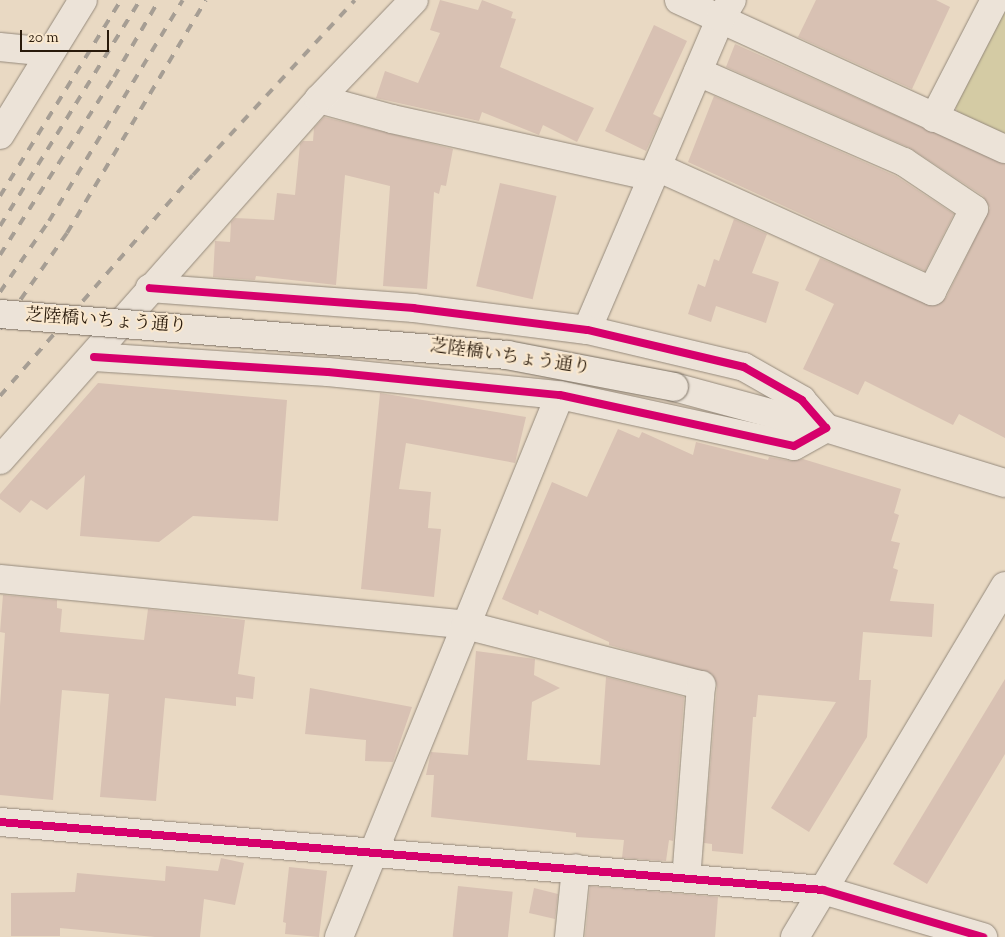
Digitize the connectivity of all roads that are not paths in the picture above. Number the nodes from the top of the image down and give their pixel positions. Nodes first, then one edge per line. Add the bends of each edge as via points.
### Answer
1 (83, 0) edge
2 (414, 0) edge
3 (679, 0) edge
4 (995, 0) edge
5 (727, 9) edge
6 (0, 47) edge
7 (50, 52) junction
8 (698, 72) junction
9 (319, 99) junction
10 (934, 118) junction
11 (0, 135) edge
12 (1005, 149) edge
13 (655, 172) junction
14 (150, 288) junction
15 (0, 314) edge
16 (587, 330) junction
17 (94, 357) junction
18 (560, 395) junction
19 (826, 428) junction
20 (0, 460) edge
21 (1005, 483) edge
22 (0, 579) edge
23 (1005, 586) edge
24 (465, 625) junction
25 (0, 822) edge
26 (373, 852) junction
27 (576, 868) junction
28 (686, 878) junction
29 (823, 890) junction
30 (339, 937) edge
31 (569, 937) edge
32 (795, 937) edge
33 (983, 937) edge

1 - 7 street
2 - 9 street
3 - 5 street
4 - 10 street
5 - 8 street
5 - 10 street
6 - 7 street
7 - 11 street
8 - 13 street
8 - 13 street via 904,162 974,209 932,291
9 - 13 street via 392,119
9 - 14 street
10 - 12 street
13 - 16 street
14 - 16 street via 414,308
14 - 17 street
15 - 19 street, 芝陸橋いちょう通り, bridge via 507,355 674,387
16 - 19 street via 744,367 802,400
17 - 18 street via 328,372
17 - 20 street
18 - 19 street via 794,446
18 - 24 street
19 - 21 street, 芝陸橋いちょう通り
22 - 24 street
23 - 29 street
24 - 26 street
24 - 28 street via 701,685
25 - 26 street
26 - 27 street
26 - 30 street
27 - 28 street
27 - 31 street
28 - 29 street
29 - 32 street
29 - 33 street

